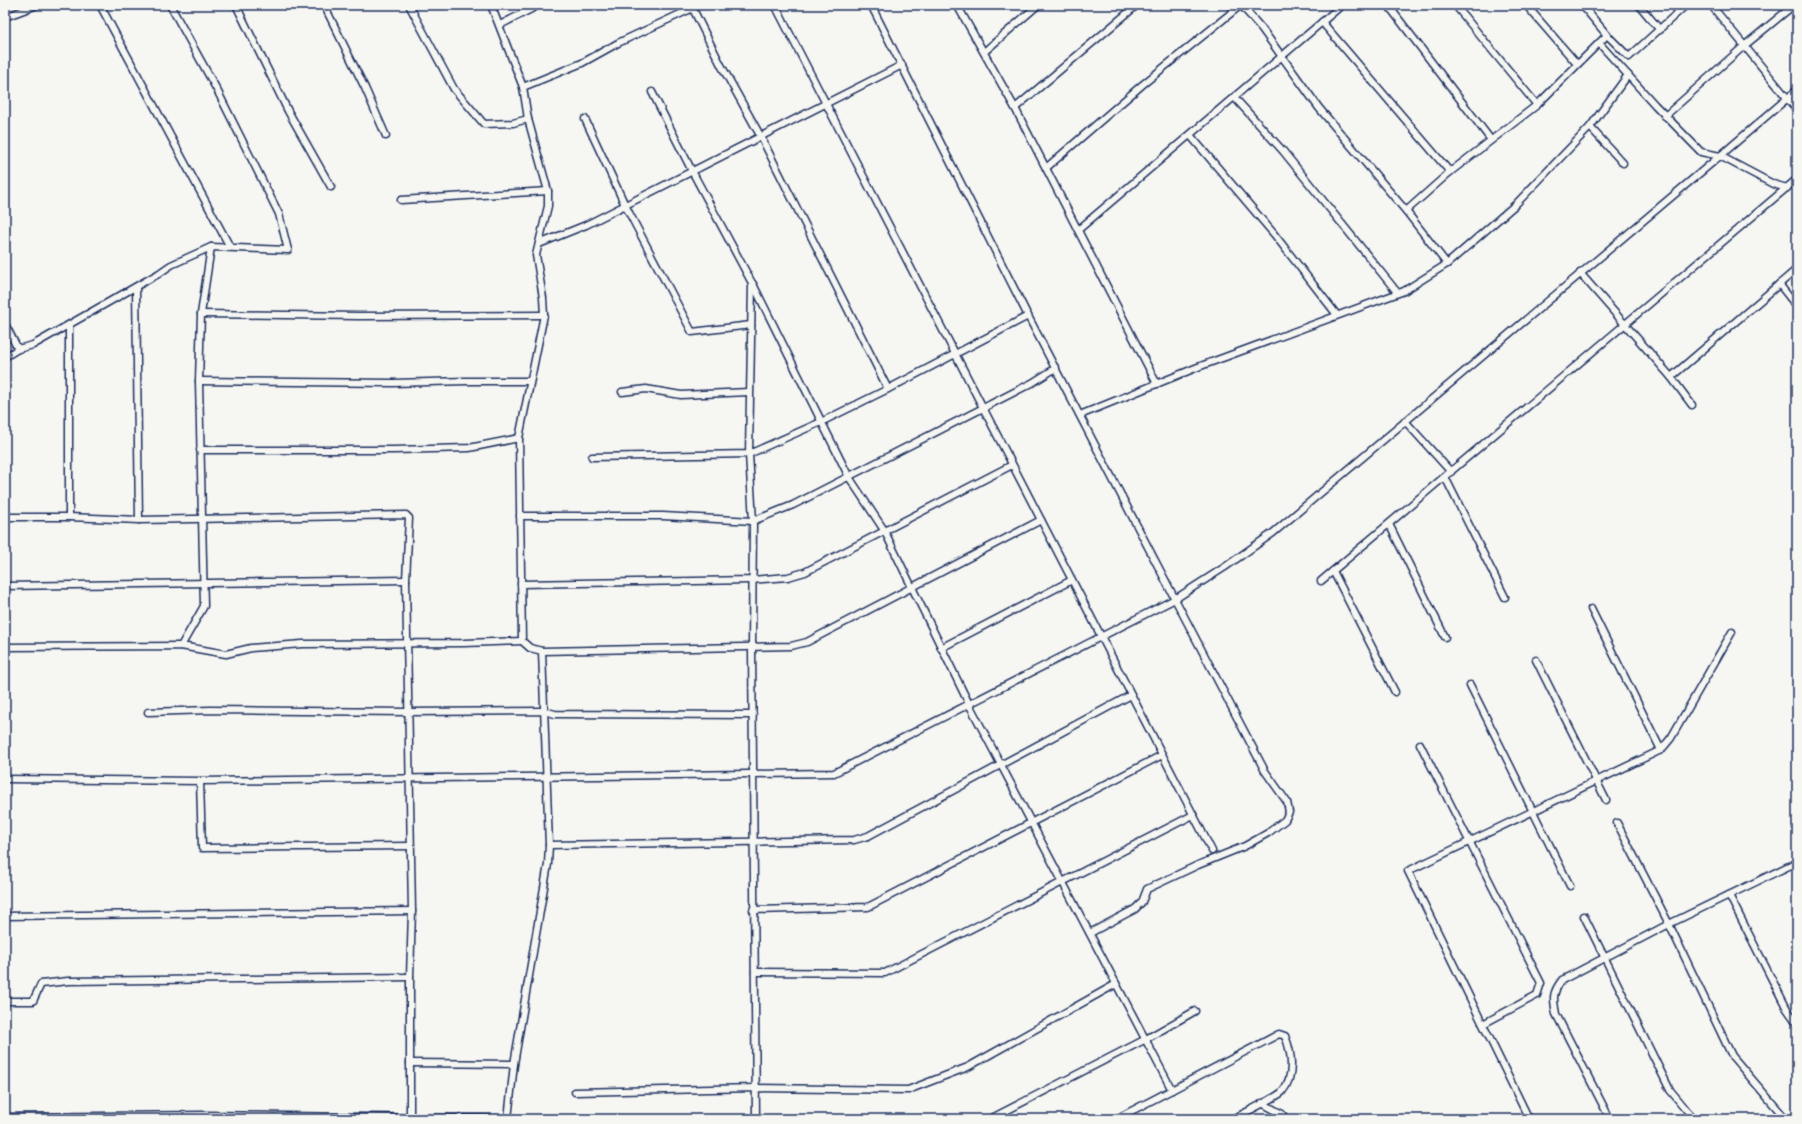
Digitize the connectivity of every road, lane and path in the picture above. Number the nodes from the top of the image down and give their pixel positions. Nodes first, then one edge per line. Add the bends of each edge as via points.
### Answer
1 (37, 5) edge
2 (100, 5) edge
3 (170, 5) edge
4 (236, 5) edge
5 (324, 5) edge
6 (409, 5) edge
7 (491, 5) edge
8 (538, 5) edge
9 (775, 5) edge
10 (871, 5) edge
11 (957, 5) edge
12 (1038, 5) edge
13 (1137, 5) edge
14 (1241, 5) edge
15 (1342, 5) edge
16 (1388, 5) edge
17 (1455, 5) edge
18 (1526, 5) edge
19 (1582, 5) edge
20 (1639, 5) edge
21 (1686, 5) edge
22 (1711, 5) edge
23 (1794, 5) edge
24 (692, 6) edge
25 (5, 18) edge
26 (1322, 22) junction
27 (500, 25) junction
28 (1660, 30) junction
29 (1607, 35) junction
30 (1599, 43) junction
31 (1744, 46) junction
32 (984, 52) junction
33 (1282, 56) junction
34 (1577, 64) junction
35 (902, 65) junction
36 (1628, 75) junction
37 (522, 87) junction
38 (1797, 90) edge
39 (652, 92) dead end
40 (1234, 97) junction
41 (1787, 98) junction
42 (826, 103) junction
43 (1537, 104) junction
44 (1015, 108) junction
45 (1797, 110) edge
46 (1665, 116) junction
47 (528, 119) junction
48 (584, 119) dead end
49 (1590, 127) junction
50 (1190, 135) junction
51 (386, 136) dead end
52 (761, 137) junction
53 (1491, 140) junction
54 (1720, 156) junction
55 (1623, 163) dead end
56 (1046, 168) junction
57 (692, 171) junction
58 (1450, 172) junction
59 (1797, 179) edge
60 (331, 187) dead end
61 (1787, 188) junction
62 (548, 191) junction
63 (401, 200) dead end
64 (625, 205) junction
65 (1406, 211) junction
66 (1078, 230) junction
67 (539, 244) junction
68 (211, 247) junction
69 (230, 247) junction
70 (1447, 264) junction
71 (1797, 269) edge
72 (1580, 273) junction
73 (752, 283) junction
74 (1778, 284) junction
75 (136, 287) junction
76 (1397, 292) junction
77 (1797, 307) edge
78 (201, 314) junction
79 (544, 315) junction
80 (1337, 315) junction
81 (1028, 316) junction
82 (5, 324) edge
83 (69, 324) junction
84 (751, 325) junction
85 (1625, 325) junction
86 (18, 349) junction
87 (955, 353) junction
88 (5, 357) edge
89 (1056, 368) junction
90 (1671, 376) junction
91 (199, 381) junction
92 (529, 381) junction
93 (1157, 384) junction
94 (888, 389) junction
95 (622, 392) dead end
96 (749, 392) junction
97 (1692, 405) dead end
98 (983, 408) junction
99 (1080, 414) junction
100 (1405, 420) junction
101 (821, 422) junction
102 (519, 438) junction
103 (200, 450) junction
104 (748, 454) junction
105 (592, 457) dead end
106 (1012, 465) junction
107 (1451, 472) junction
108 (849, 477) junction
109 (1445, 477) junction
110 (5, 516) edge
111 (69, 516) junction
112 (520, 516) junction
113 (201, 518) junction
114 (139, 520) junction
115 (1041, 520) junction
116 (753, 521) junction
117 (1389, 524) junction
118 (884, 530) junction
119 (1334, 571) junction
120 (406, 580) junction
121 (752, 580) junction
122 (1072, 580) junction
123 (1321, 581) dead end
124 (203, 584) junction
125 (521, 584) junction
126 (5, 586) edge
127 (912, 588) junction
128 (1505, 597) dead end
129 (1175, 599) junction
130 (1591, 609) dead end
131 (1732, 632) dead end
132 (1101, 636) junction
133 (1445, 637) dead end
134 (522, 641) junction
135 (408, 643) junction
136 (181, 646) junction
137 (5, 647) edge
138 (752, 648) junction
139 (942, 648) junction
140 (542, 651) junction
141 (1536, 660) dead end
142 (1470, 685) dead end
143 (1395, 692) dead end
144 (1131, 695) junction
145 (969, 704) junction
146 (544, 711) junction
147 (148, 712) dead end
148 (408, 712) junction
149 (752, 715) junction
150 (1420, 744) dead end
151 (1661, 750) junction
152 (1162, 755) junction
153 (1001, 765) junction
154 (754, 774) junction
155 (546, 776) junction
156 (5, 779) edge
157 (410, 779) junction
158 (1596, 781) junction
159 (200, 782) junction
160 (1606, 800) dead end
161 (1534, 811) junction
162 (1193, 815) junction
163 (1032, 822) junction
164 (1616, 822) dead end
165 (1470, 842) junction
166 (754, 843) junction
167 (549, 845) junction
168 (410, 846) junction
169 (1212, 851) dead end
170 (1796, 864) edge
171 (1062, 881) junction
172 (1570, 886) dead end
173 (1729, 895) junction
174 (753, 910) junction
175 (412, 911) junction
176 (5, 916) edge
177 (1584, 916) dead end
178 (1668, 924) junction
179 (1090, 933) junction
180 (1604, 957) junction
181 (755, 972) junction
182 (410, 977) junction
183 (1116, 984) junction
184 (5, 1001) edge
185 (1195, 1011) dead end
186 (1797, 1023) edge
187 (1483, 1024) junction
188 (1146, 1039) junction
189 (410, 1063) junction
190 (514, 1064) junction
191 (756, 1088) junction
192 (1172, 1090) junction
193 (575, 1092) dead end
194 (1262, 1103) junction
195 (5, 1117) edge
196 (410, 1118) edge
197 (508, 1119) edge
198 (756, 1119) edge
199 (990, 1119) edge
200 (1116, 1119) edge
201 (1233, 1119) edge
202 (1286, 1119) edge
203 (1529, 1119) edge
204 (1610, 1119) edge
205 (1694, 1119) edge
206 (1786, 1119) edge

1 - 25 street
2 - 69 street
3 - 69 street via 217,90 279,214 288,250
4 - 60 street via 288,111
5 - 51 street
6 - 47 street via 454,89 484,124 513,123
7 - 27 street
8 - 27 street
9 - 42 street
10 - 35 street
11 - 32 street
12 - 32 street
13 - 44 street
14 - 33 street
14 - 56 street via 1142,85
15 - 26 street
16 - 53 street
17 - 43 street
18 - 34 street
19 - 29 street
20 - 28 street
21 - 28 street
22 - 31 street
23 - 31 street
24 - 37 street via 582,63
24 - 52 street via 720,65
26 - 33 street
26 - 58 street
27 - 37 street
28 - 29 street via 1629,57
29 - 30 street
30 - 34 street
30 - 36 street
31 - 41 street
31 - 46 street
32 - 44 street
33 - 40 street
33 - 65 street via 1318,108
34 - 43 street
35 - 42 street
35 - 81 street
36 - 46 street
36 - 49 street
37 - 47 street
38 - 41 street
39 - 57 street
40 - 50 street
40 - 76 street via 1282,151
41 - 45 street
41 - 54 street
42 - 52 street
42 - 87 street
43 - 53 street
44 - 56 street
46 - 54 street via 1701,152
47 - 62 street
48 - 64 street
49 - 55 street
49 - 70 street via 1515,205
50 - 66 street
50 - 80 street via 1274,234
52 - 57 street
52 - 94 street
53 - 58 street
54 - 61 street via 1773,184
54 - 72 street
56 - 66 street
57 - 64 street
57 - 73 street
58 - 65 street
59 - 61 street
61 - 85 street
62 - 63 street
62 - 67 street via 548,206
64 - 67 street via 586,225
64 - 84 street via 692,332
65 - 70 street
66 - 93 street
67 - 79 street via 536,255
68 - 69 street
68 - 75 street via 171,265
68 - 78 street
70 - 76 street
71 - 74 street
72 - 85 street
72 - 100 street
73 - 84 street
73 - 101 street
74 - 77 street
74 - 90 street
75 - 83 street
75 - 114 street
76 - 80 street
78 - 79 street
78 - 91 street
79 - 92 street
80 - 93 street
81 - 87 street
81 - 89 street
82 - 86 street
83 - 86 street via 33,345
83 - 111 street
84 - 96 street
85 - 90 street
85 - 107 street
86 - 88 street
87 - 94 street
87 - 98 street
89 - 98 street
89 - 99 street
90 - 97 street
91 - 92 street
91 - 103 street
92 - 102 street
93 - 99 street
94 - 101 street
95 - 96 street via 646,389 681,395
96 - 104 street
98 - 106 street
98 - 108 street
99 - 129 street
100 - 107 street
100 - 129 street via 1273,533
101 - 104 street
101 - 108 street
102 - 103 street via 462,448
102 - 112 street
103 - 113 street
104 - 105 street
104 - 116 street
106 - 115 street
106 - 118 street
107 - 109 street
108 - 116 street via 794,505
108 - 118 street
109 - 117 street
109 - 128 street
110 - 111 street
111 - 114 street
112 - 116 street via 663,516
112 - 125 street
113 - 114 street
113 - 120 street via 406,515 409,518
113 - 124 street
115 - 122 street
115 - 127 street
116 - 121 street
117 - 119 street
117 - 133 street
118 - 121 street via 804,572 788,577
118 - 127 street
119 - 123 street
119 - 143 street
120 - 124 street
120 - 135 street
121 - 125 street
121 - 138 street
122 - 132 street
122 - 139 street
124 - 126 street
124 - 136 street via 204,606
125 - 134 street
127 - 138 street via 807,642 790,646
127 - 139 street
129 - 132 street
129 - 179 street via 1265,771 1287,802 1289,812 1285,820 1245,846 1147,889 1142,902 1135,909
130 - 151 street
131 - 151 street via 1671,738
132 - 144 street
132 - 145 street
134 - 135 street
134 - 140 street via 530,648
135 - 136 street via 302,644 251,648 226,654
135 - 148 street
136 - 137 street
138 - 140 street
138 - 149 street
139 - 145 street
140 - 146 street
141 - 158 street
142 - 161 street
144 - 152 street
144 - 153 street
145 - 153 street
145 - 154 street via 834,773
146 - 148 street
146 - 149 street via 560,714
146 - 155 street
147 - 148 street
148 - 157 street
149 - 154 street
150 - 165 street
151 - 158 street
152 - 162 street
152 - 163 street
153 - 163 street
153 - 166 street via 868,836 854,840
154 - 155 street
154 - 166 street
155 - 157 street
155 - 167 street
156 - 159 street
157 - 159 street
157 - 168 street
158 - 160 street
158 - 161 street
159 - 168 street via 202,848
161 - 165 street
161 - 172 street
162 - 169 street
162 - 171 street
163 - 171 street
163 - 174 street via 868,907
164 - 178 street
165 - 187 street via 1541,983 1536,995
165 - 187 street via 1408,871
166 - 167 street
166 - 174 street
167 - 190 street via 548,864
168 - 175 street
170 - 173 street
171 - 179 street
171 - 181 street via 885,973
173 - 178 street
173 - 186 street
174 - 181 street
175 - 176 street
175 - 182 street
177 - 180 street
178 - 180 street
178 - 206 street via 1732,1056
179 - 183 street
180 - 204 street via 1562,980 1552,997 1556,1014
180 - 205 street via 1670,1090
181 - 191 street
182 - 184 street via 68,982 41,984 32,1000
182 - 189 street
183 - 188 street
183 - 191 street via 968,1067 908,1090
185 - 188 street
187 - 203 street
188 - 192 street
188 - 199 street
189 - 190 street
189 - 196 street
190 - 197 street
191 - 193 street
191 - 198 street
192 - 194 street via 1279,1034 1285,1036 1290,1049 1291,1072 1281,1093
192 - 200 street
194 - 201 street
194 - 202 street
195 - 196 street via 202,1115
196 - 197 street

